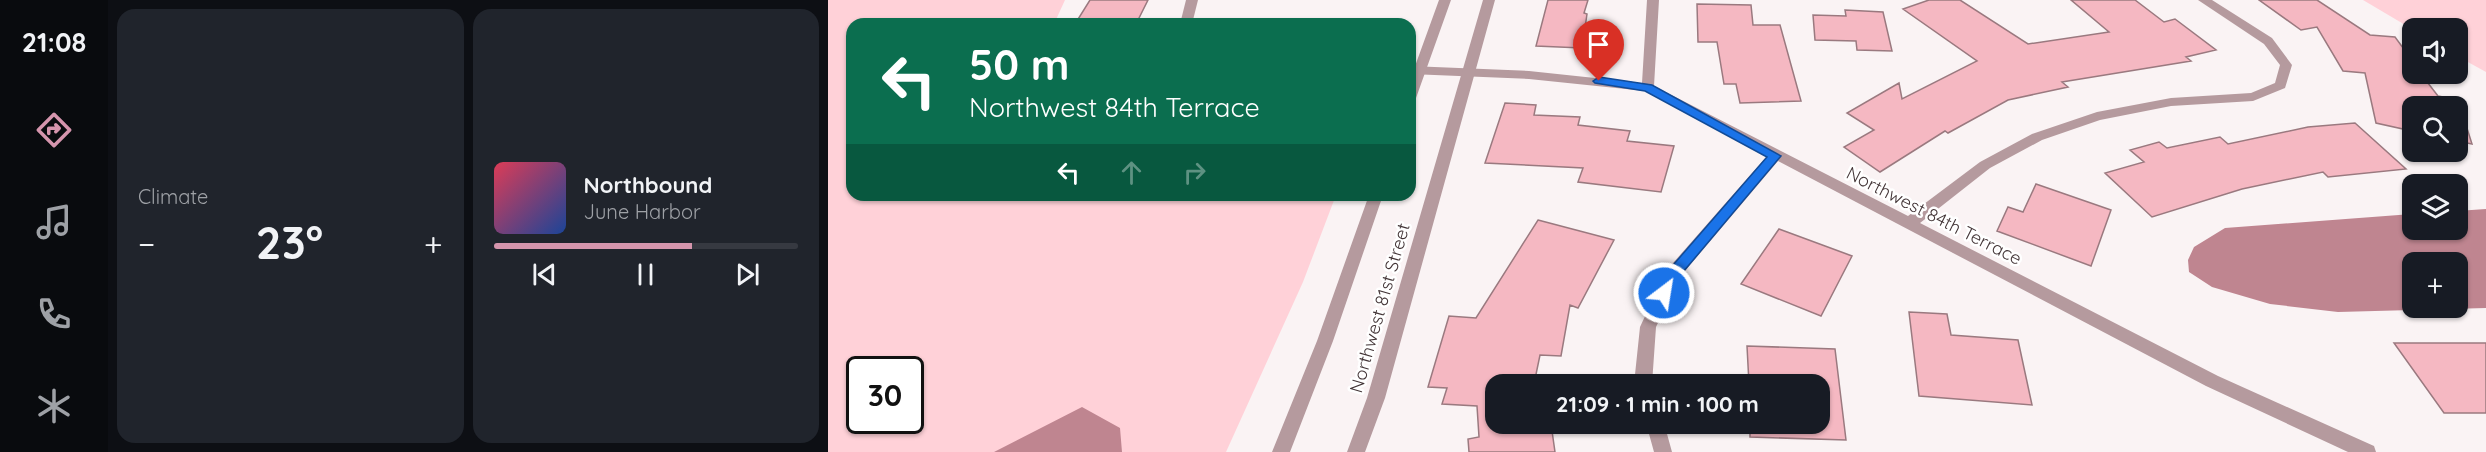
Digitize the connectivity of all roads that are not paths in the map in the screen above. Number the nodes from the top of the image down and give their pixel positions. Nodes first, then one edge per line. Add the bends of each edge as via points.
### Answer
1 (1192, 0) edge
2 (1445, 0) edge
3 (1489, 0) edge
4 (1653, 0) edge
5 (2204, 0) edge
6 (1188, 18) edge
7 (1416, 68) edge
8 (1416, 70) edge
9 (1469, 71) junction
10 (1648, 88) junction
11 (1775, 156) junction
12 (1374, 201) edge
13 (1908, 224) junction
14 (1644, 374) edge
15 (1657, 434) edge
16 (1281, 452) edge
17 (1356, 452) edge
18 (1663, 452) edge
19 (2367, 452) edge

1 - 6 street
2 - 7 street
3 - 9 street, Northwest 81st Street
4 - 10 street
5 - 13 street via 2268,41 2286,65 2281,85 2253,97 2170,102 2097,116 2037,137 1985,165
8 - 9 street, Northwest 84th Terrace
9 - 10 street, Northwest 84th Terrace
9 - 17 street, Northwest 81st Street via 1376,398
10 - 11 street, Northwest 84th Terrace
11 - 13 street, Northwest 84th Terrace
11 - 14 street via 1672,276 1648,327
12 - 16 street, Northwest 81st Street
13 - 19 street, Northwest 84th Terrace via 2212,381
15 - 18 street

